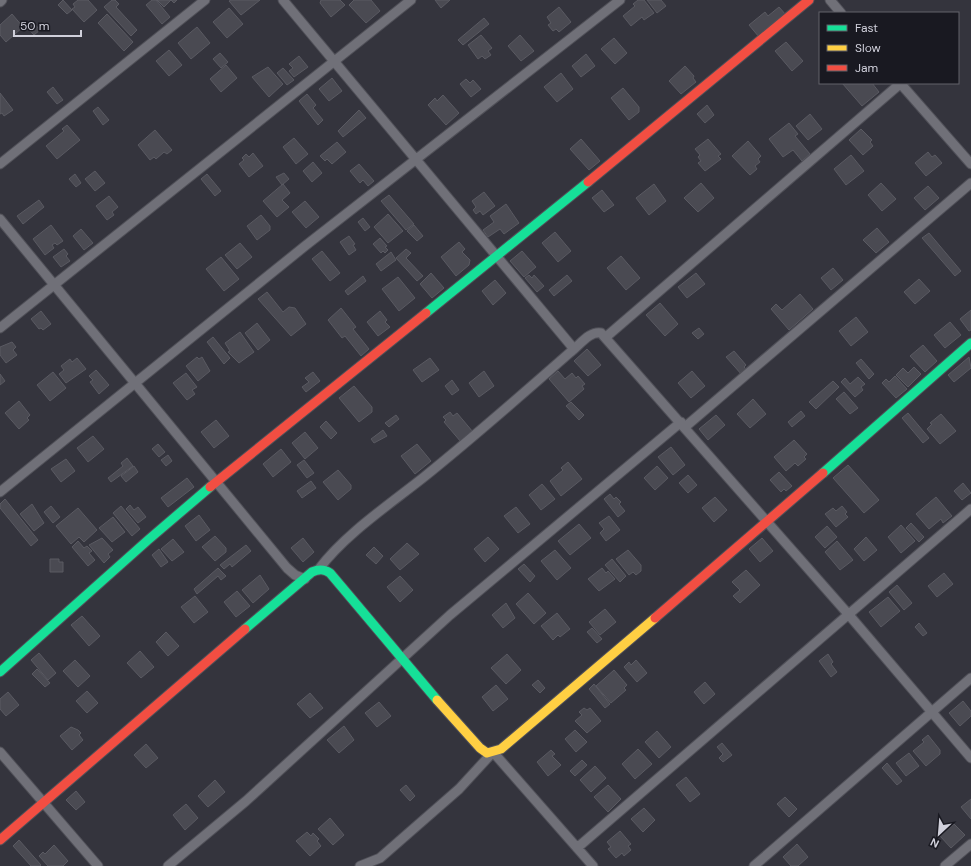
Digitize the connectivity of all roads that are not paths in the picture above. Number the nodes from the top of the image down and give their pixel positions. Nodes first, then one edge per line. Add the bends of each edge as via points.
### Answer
1 (205, 0) edge
2 (283, 0) edge
3 (411, 0) edge
4 (620, 0) edge
5 (809, 0) edge
6 (830, 0) edge
7 (840, 12) edge
8 (334, 61) junction
9 (900, 84) edge
10 (902, 84) edge
11 (417, 160) junction
12 (970, 161) edge
13 (0, 164) edge
14 (971, 183) edge
15 (0, 219) edge
16 (497, 257) junction
17 (54, 285) junction
18 (0, 328) edge
19 (606, 337) junction
20 (971, 343) edge
21 (574, 348) junction
22 (135, 382) junction
23 (683, 425) junction
24 (217, 481) junction
25 (0, 492) edge
26 (971, 509) edge
27 (768, 521) junction
28 (319, 569) junction
29 (305, 578) junction
30 (849, 615) junction
31 (401, 659) junction
32 (0, 672) edge
33 (971, 678) edge
34 (932, 711) junction
35 (0, 752) edge
36 (493, 752) junction
37 (971, 758) edge
38 (44, 802) junction
39 (0, 840) edge
40 (971, 844) edge
41 (577, 848) junction
42 (98, 866) edge
43 (168, 866) edge
44 (360, 866) edge
45 (593, 866) edge
46 (754, 866) edge
47 (945, 866) edge

1 - 13 street
2 - 8 street
3 - 8 street
4 - 11 street
5 - 16 street
6 - 7 street
8 - 11 street
8 - 17 street
9 - 19 street
10 - 12 street
11 - 16 street
11 - 22 street
14 - 23 street
15 - 17 street
16 - 21 street
16 - 24 street
17 - 18 street
17 - 22 street
19 - 21 street via 596,332
19 - 23 street
20 - 27 street
21 - 28 street via 452,455 352,535
22 - 24 street
22 - 25 street
23 - 27 street
23 - 31 street via 450,615
24 - 29 street via 287,568 295,575
24 - 32 street
26 - 30 street
27 - 30 street
27 - 36 street via 501,749
28 - 29 street
28 - 31 street via 330,573
29 - 38 street
30 - 34 street
30 - 41 street
31 - 36 street via 480,748
31 - 43 street via 246,801
33 - 34 street
34 - 37 street
34 - 46 street
35 - 38 street
36 - 41 street
36 - 44 street via 459,789 380,858
38 - 39 street
38 - 42 street
40 - 47 street
41 - 45 street

